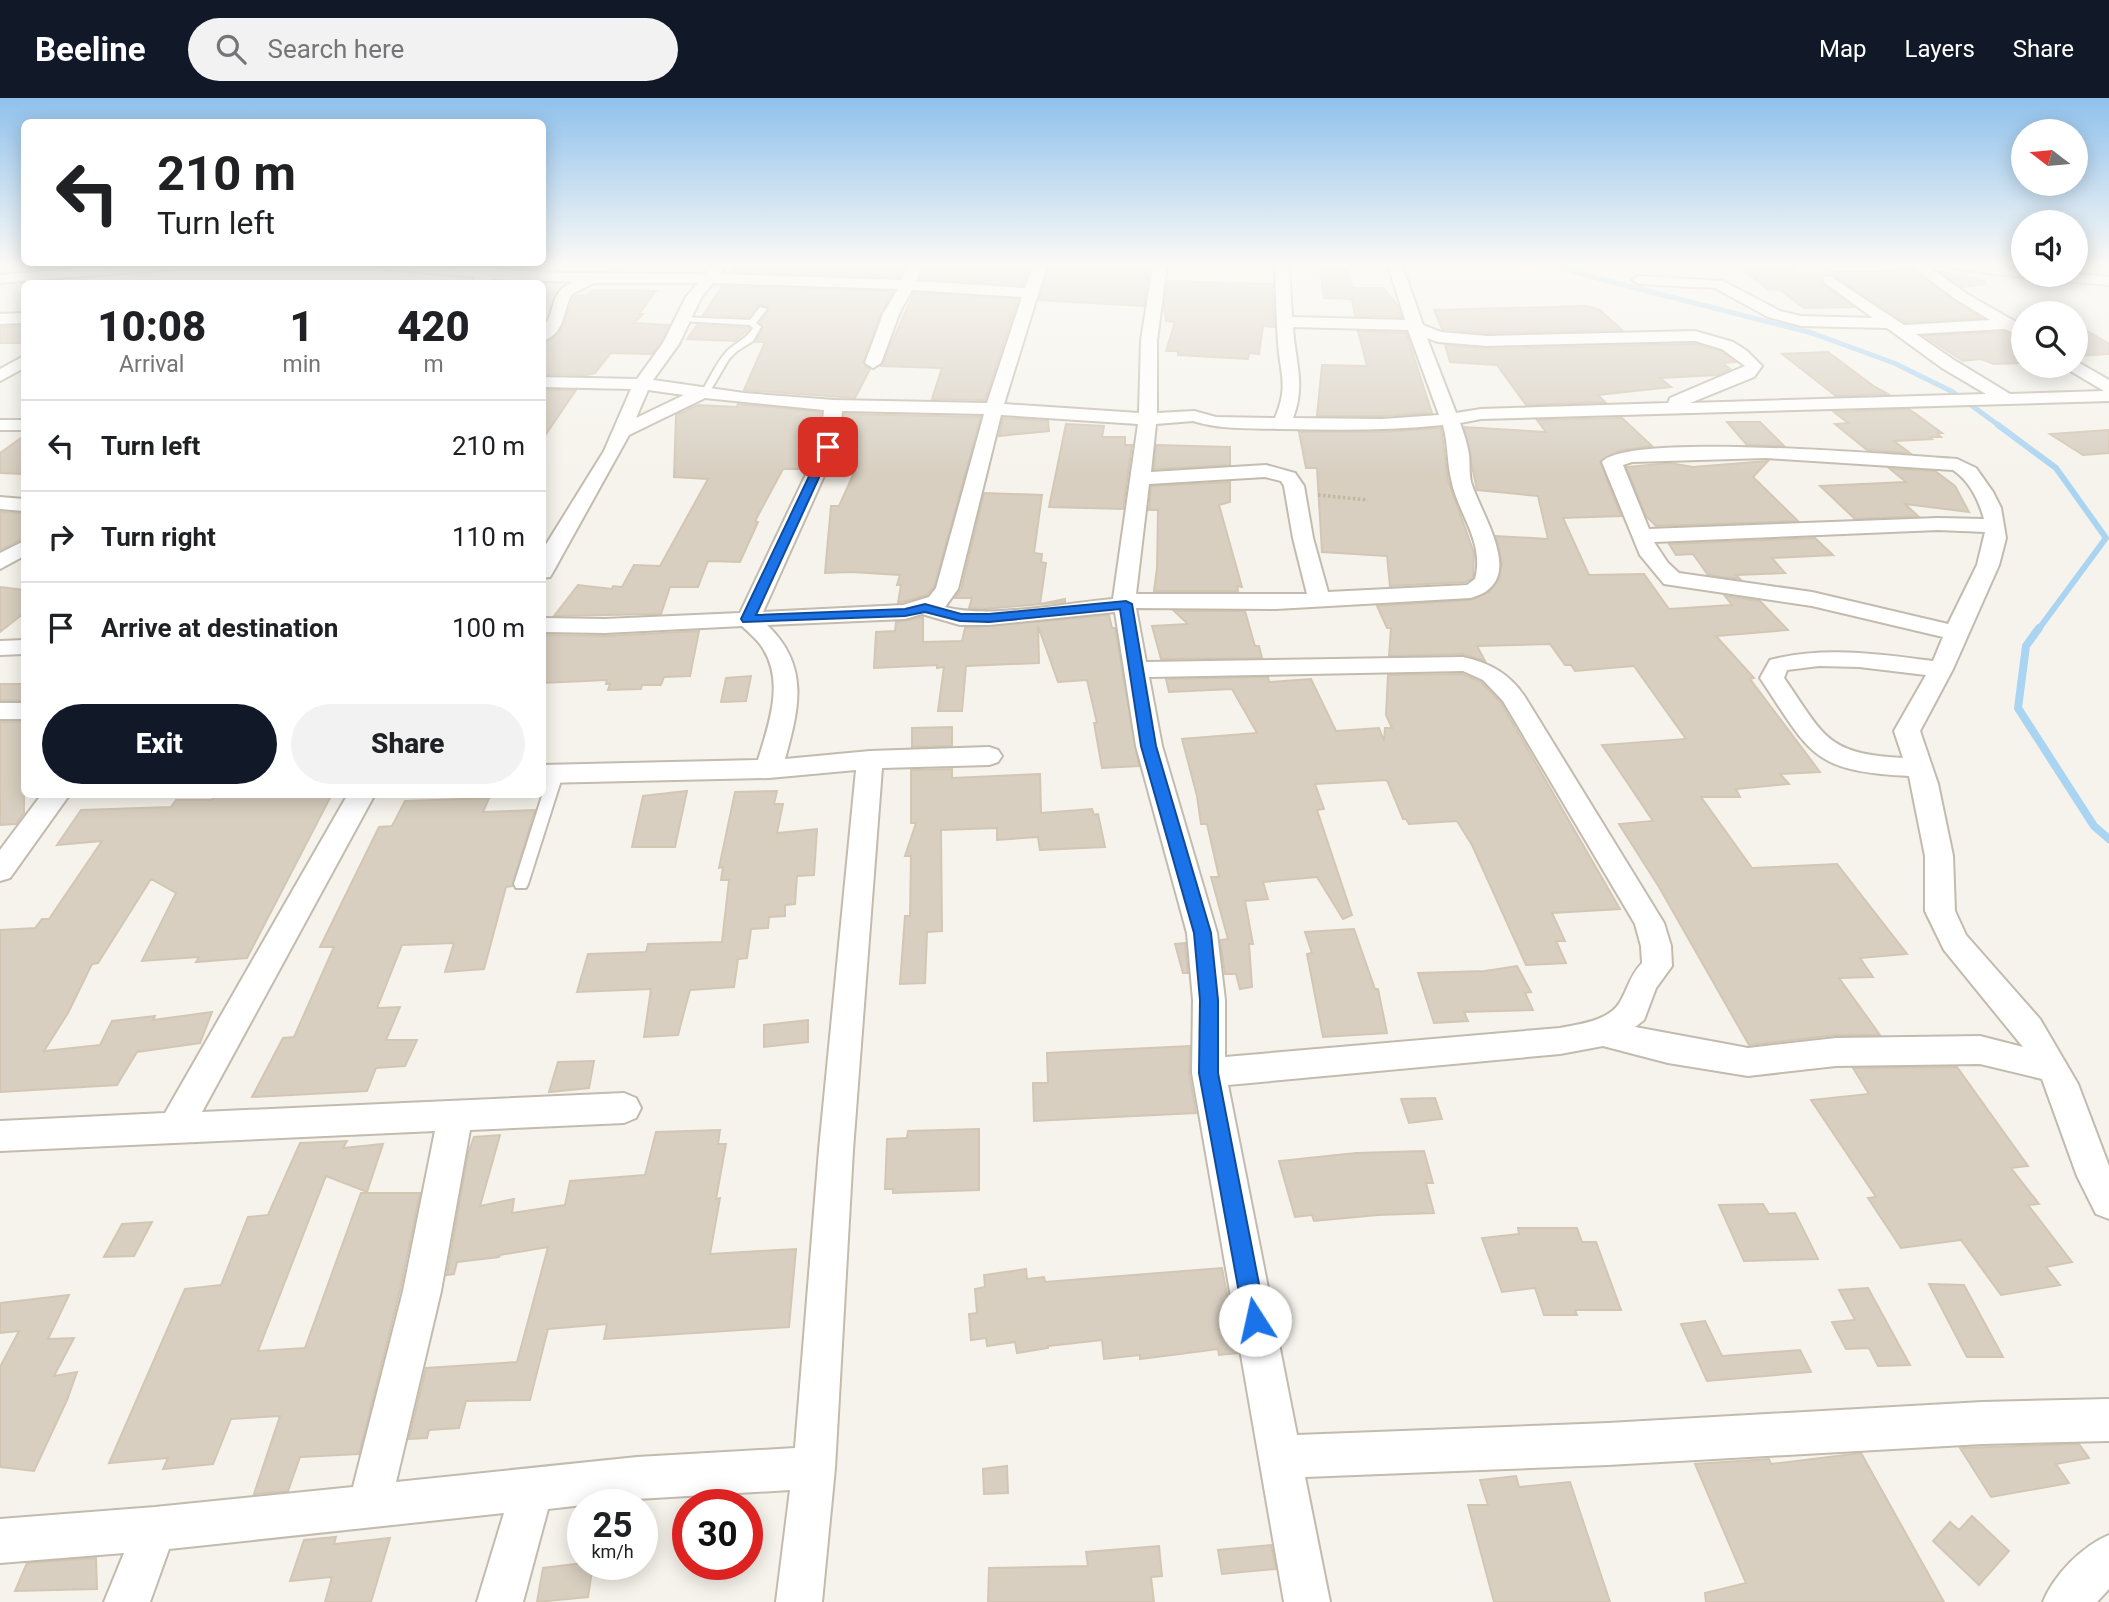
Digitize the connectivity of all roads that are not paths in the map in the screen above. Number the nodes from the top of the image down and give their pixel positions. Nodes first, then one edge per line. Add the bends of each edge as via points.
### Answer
1 (675, 335) edge
2 (753, 335) edge
3 (883, 335) edge
4 (1018, 335) edge
5 (1150, 335) edge
6 (1286, 335) edge
7 (1420, 335) edge
8 (1434, 335) edge
9 (1908, 335) edge
10 (21, 363) edge
11 (873, 363) dead end
12 (2088, 374) edge
13 (0, 376) edge
14 (546, 383) edge
15 (642, 384) junction
16 (2109, 387) edge
17 (706, 391) junction
18 (2109, 396) edge
19 (2005, 398) junction
20 (834, 405) junction
21 (1772, 405) junction
22 (1664, 408) junction
23 (994, 409) junction
24 (1148, 419) junction
25 (1451, 420) junction
26 (1282, 423) junction
27 (0, 425) edge
28 (21, 425) edge
29 (621, 432) junction
30 (1806, 453) junction
31 (1139, 479) junction
32 (0, 503) edge
33 (21, 505) edge
34 (1995, 526) junction
35 (1642, 536) junction
36 (21, 549) edge
37 (0, 563) edge
38 (546, 565) edge
39 (1319, 599) junction
40 (1125, 603) junction
41 (925, 608) junction
42 (748, 619) junction
43 (546, 625) edge
44 (1956, 633) junction
45 (0, 648) edge
46 (21, 648) edge
47 (1941, 669) junction
48 (1135, 670) junction
49 (0, 711) edge
50 (21, 711) edge
51 (989, 756) dead end
52 (870, 760) junction
53 (1918, 768) junction
54 (768, 769) junction
55 (549, 774) edge
56 (54, 798) edge
57 (360, 798) edge
58 (543, 798) edge
59 (0, 871) edge
60 (521, 884) dead end
61 (1603, 1033) junction
62 (2053, 1068) junction
63 (1209, 1073) junction
64 (624, 1108) dead end
65 (454, 1115) junction
66 (175, 1128) junction
67 (0, 1136) edge
68 (2109, 1202) edge
69 (2109, 1420) edge
70 (1280, 1457) junction
71 (814, 1468) junction
72 (532, 1491) junction
73 (369, 1507) junction
74 (155, 1528) junction
75 (0, 1541) edge
76 (2109, 1557) edge
77 (127, 1602) edge
78 (500, 1602) edge
79 (799, 1602) edge
80 (1307, 1602) edge
81 (2066, 1602) edge

1 - 15 street
2 - 17 lane via 747,344 734,349
3 - 11 street
4 - 23 street
5 - 24 street
6 - 26 street via 1293,382
7 - 25 street
8 - 22 street via 1487,341 1709,338 1724,343 1754,366 1748,373
9 - 19 street
10 - 13 street
12 - 16 street
14 - 15 street
15 - 17 street
15 - 29 street
17 - 20 street
17 - 29 street
18 - 19 street
19 - 21 street
20 - 23 street
20 - 42 street via 822,439 828,447
21 - 22 street
21 - 30 street
22 - 25 street via 1480,414
23 - 24 street
23 - 41 street via 947,589
24 - 26 street via 1194,416 1215,422
24 - 31 street
25 - 26 street via 1379,425
25 - 39 street via 1461,480 1486,549 1486,579 1470,591
27 - 28 street
29 - 38 street
30 - 34 street via 1957,465 1975,479 1990,504
30 - 35 street via 1691,452 1630,456 1612,462
31 - 39 street via 1266,471 1288,477 1294,486
31 - 40 street
32 - 33 street
34 - 35 street via 1938,524
34 - 44 street via 1992,560
35 - 44 street via 1663,573 1672,579 1812,599
36 - 37 street
39 - 40 street
40 - 41 street via 989,618 960,618
40 - 48 street
41 - 42 street
42 - 43 street
42 - 54 street via 774,646 786,675 787,705
44 - 47 street
45 - 46 street
47 - 53 street via 1907,731
47 - 53 street via 1804,659 1778,665 1772,678 1816,740 1841,758
48 - 61 street via 1463,664 1481,667 1497,678 1513,697 1639,907 1656,946 1657,966 1642,983 1633,1011
48 - 63 street via 1149,746 1202,933 1209,1000
49 - 50 street
51 - 52 street
52 - 54 street
52 - 71 street
53 - 62 street via 1939,856 1940,911 1955,943 2029,1028
54 - 55 street
56 - 59 street
57 - 66 street
58 - 60 lane
61 - 62 street via 1748,1062 1836,1052 1980,1050
61 - 63 street via 1560,1041
62 - 68 street
63 - 70 street
64 - 65 street
65 - 66 street
65 - 73 street via 422,1291
66 - 67 street
69 - 70 street
70 - 80 street
71 - 72 street via 636,1478
71 - 79 street
72 - 73 street
72 - 78 street
73 - 74 street
74 - 75 street
74 - 77 street
76 - 81 street

